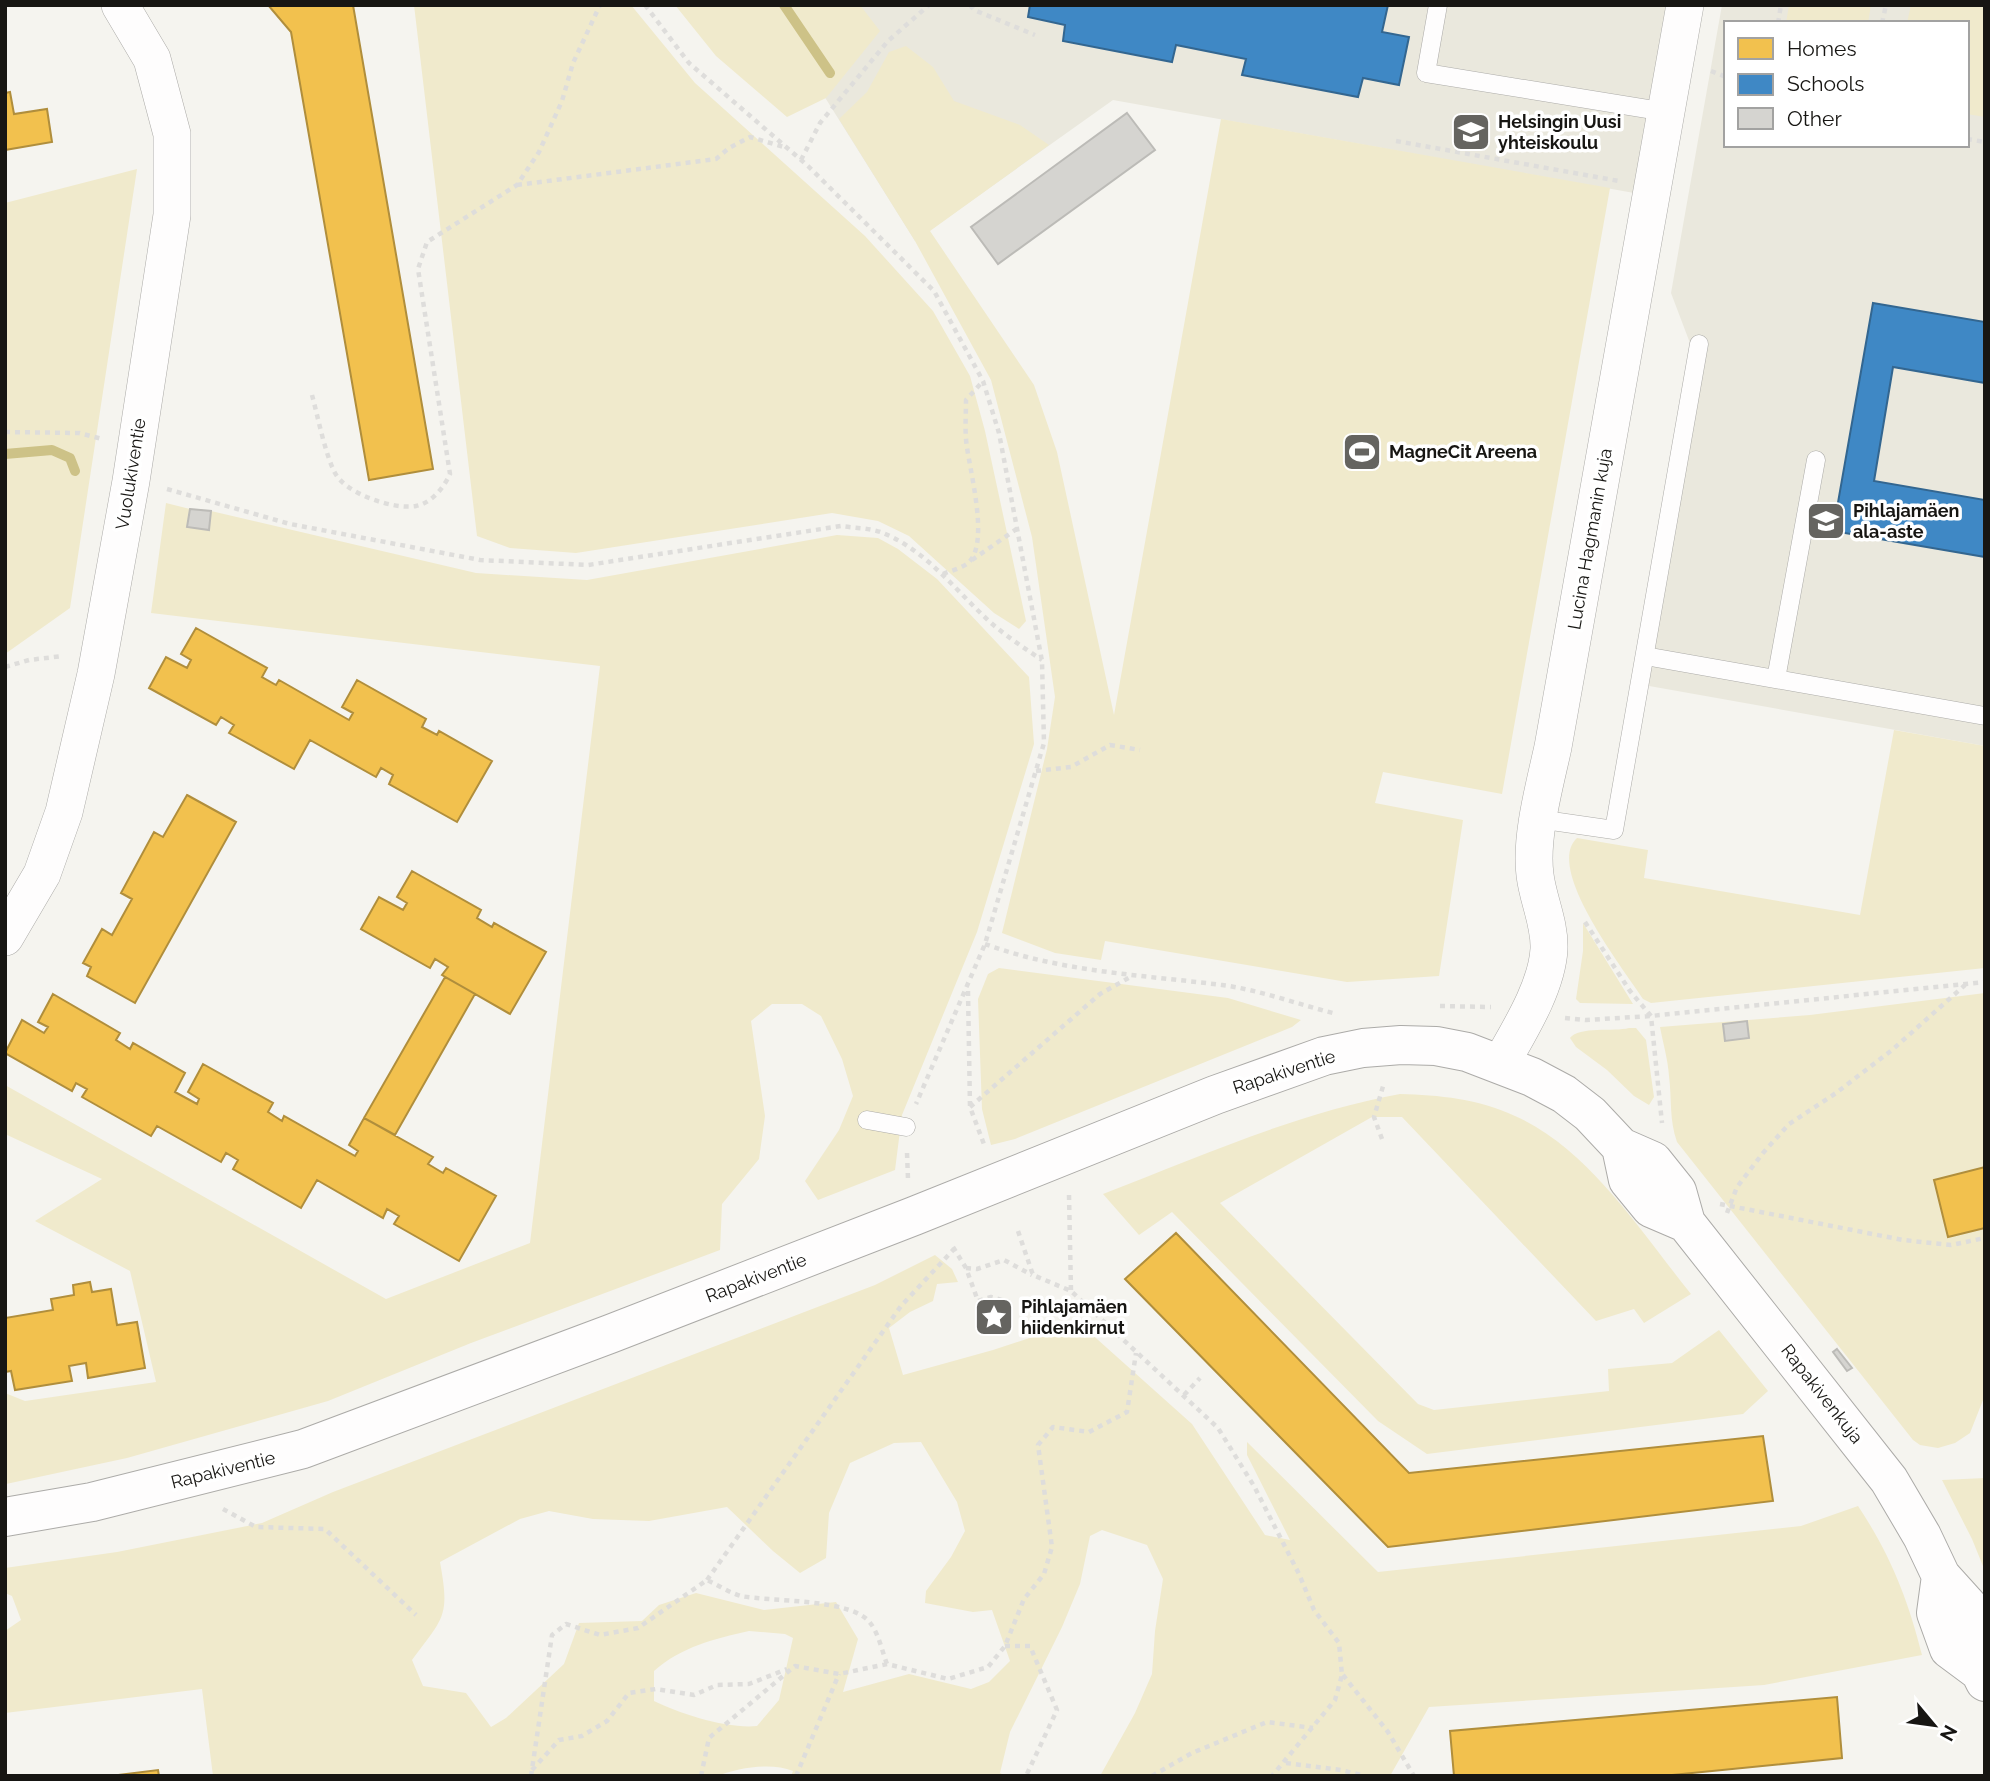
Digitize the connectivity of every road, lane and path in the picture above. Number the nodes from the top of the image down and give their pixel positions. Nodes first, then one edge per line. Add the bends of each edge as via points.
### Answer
1 (120, 5) edge
2 (600, 5) edge
3 (645, 5) edge
4 (929, 5) edge
5 (970, 5) edge
6 (1438, 5) edge
7 (1685, 5) edge
8 (1035, 35) dead end
9 (1666, 112) junction
10 (1396, 141) dead end
11 (789, 149) junction
12 (801, 160) junction
13 (517, 185) junction
14 (1653, 187) junction
15 (1699, 344) dead end
16 (984, 381) junction
17 (312, 395) dead end
18 (5, 432) edge
19 (102, 439) dead end
20 (1816, 460) dead end
21 (197, 497) dead end
22 (1018, 528) junction
23 (968, 562) junction
24 (943, 574) junction
25 (66, 656) dead end
26 (1644, 656) junction
27 (1042, 661) junction
28 (5, 667) edge
29 (1776, 679) junction
30 (1985, 716) edge
31 (1140, 750) dead end
32 (1036, 771) junction
33 (1538, 819) junction
34 (1582, 918) dead end
35 (5, 937) edge
36 (985, 944) junction
37 (1133, 976) junction
38 (1985, 982) edge
39 (1966, 984) junction
40 (967, 987) junction
41 (1338, 1014) dead end
42 (1651, 1016) junction
43 (1556, 1018) dead end
44 (1501, 1063) junction
45 (1385, 1079) dead end
46 (970, 1107) junction
47 (867, 1119) dead end
48 (906, 1127) junction
49 (1663, 1136) dead end
50 (1382, 1139) dead end
51 (985, 1147) dead end
52 (1069, 1195) dead end
53 (1729, 1207) junction
54 (1701, 1213) junction
55 (914, 1216) junction
56 (1726, 1217) dead end
57 (1018, 1231) dead end
58 (949, 1237) dead end
59 (1985, 1238) edge
60 (954, 1249) junction
61 (966, 1268) junction
62 (1033, 1275) junction
63 (1071, 1291) junction
64 (1009, 1302) dead end
65 (1136, 1353) junction
66 (1200, 1378) dead end
67 (1184, 1395) junction
68 (222, 1509) dead end
69 (5, 1517) edge
70 (707, 1580) junction
71 (416, 1615) dead end
72 (1005, 1646) junction
73 (887, 1664) junction
74 (794, 1666) junction
75 (839, 1674) junction
76 (1342, 1675) junction
77 (1982, 1677) edge
78 (1313, 1728) junction
79 (1285, 1763) junction
80 (531, 1773) edge
81 (701, 1776) edge
82 (796, 1776) edge
83 (1026, 1776) edge
84 (1152, 1776) edge
85 (1272, 1776) edge
86 (1365, 1776) edge
87 (1414, 1776) edge

1 - 35 street, Vuolukiventie via 152,59 172,135 172,215 93,687 51,849 42,874
2 - 13 path via 539,152
3 - 11 path via 689,63
4 - 12 path via 888,41 820,123
5 - 8 path
6 - 9 lane via 1426,73
7 - 9 street, Lucina Hagmanin kuja
9 - 14 street, Lucina Hagmanin kuja
10 - 14 path
11 - 12 path
11 - 13 path via 750,136 716,159
12 - 16 path via 934,291
13 - 17 path via 426,242 418,269 450,474 443,490 418,506 387,504 357,494 335,475
14 - 33 street, Lucina Hagmanin kuja
15 - 26 lane
16 - 22 path
16 - 23 path via 966,400 978,534
18 - 19 path via 79,433
20 - 29 lane
21 - 24 path via 290,524 480,560 588,565 841,526 881,531
22 - 23 path
22 - 27 path
23 - 24 path
24 - 27 path via 988,620
25 - 28 path
26 - 29 lane
26 - 33 lane via 1614,830
27 - 32 path via 1044,743
29 - 30 lane
31 - 32 path via 1110,745 1071,767
32 - 36 path
33 - 44 street, Lucina Hagmanin kuja via 1535,875 1549,951 1527,1015
34 - 42 path
36 - 37 path via 1038,960
36 - 40 path
37 - 41 path via 1226,986
37 - 46 path via 1100,994
38 - 39 path
39 - 42 path
39 - 53 path via 1892,1050 1789,1124 1737,1187
40 - 46 path
40 - 48 path
42 - 43 path
42 - 49 path
44 - 54 main road, Rapakivenkuja via 1564,1094 1621,1147 1653,1161
44 - 55 main road, Rapakiventie via 1436,1046 1363,1048 1324,1056
45 - 50 path via 1374,1117
46 - 51 path
47 - 48 lane
48 - 55 path
52 - 63 path
53 - 54 path
53 - 56 path
53 - 59 path via 1903,1240 1951,1245
54 - 77 main road, Rapakivenkuja via 1889,1480 1941,1576 1936,1613 1949,1649
55 - 69 main road, Rapakiventie via 303,1449 92,1502
57 - 62 path
58 - 60 path
60 - 61 path
60 - 70 path via 901,1306
61 - 62 path via 1004,1260
61 - 64 path via 978,1301 991,1297
62 - 63 path
63 - 65 path
65 - 67 path
65 - 72 path via 1127,1412 1089,1432 1053,1427 1038,1445 1052,1547 1044,1574 1024,1599
66 - 67 path
67 - 76 path via 1218,1427 1254,1486 1314,1610 1339,1643
68 - 71 path via 256,1527 325,1529
70 - 73 path via 738,1595 851,1610 870,1622
70 - 80 path via 638,1628 600,1635 566,1624 552,1635
72 - 73 path via 988,1667 947,1679
72 - 83 path via 1030,1646 1057,1710
73 - 75 path
74 - 75 path
74 - 80 path via 749,1684 717,1685 694,1695 656,1689 629,1693 607,1721 582,1736 559,1740
74 - 81 path via 709,1738
75 - 82 path
76 - 78 path via 1335,1700
76 - 87 path via 1388,1732
78 - 79 path
78 - 84 path via 1267,1722 1192,1753
79 - 85 path
79 - 86 path

